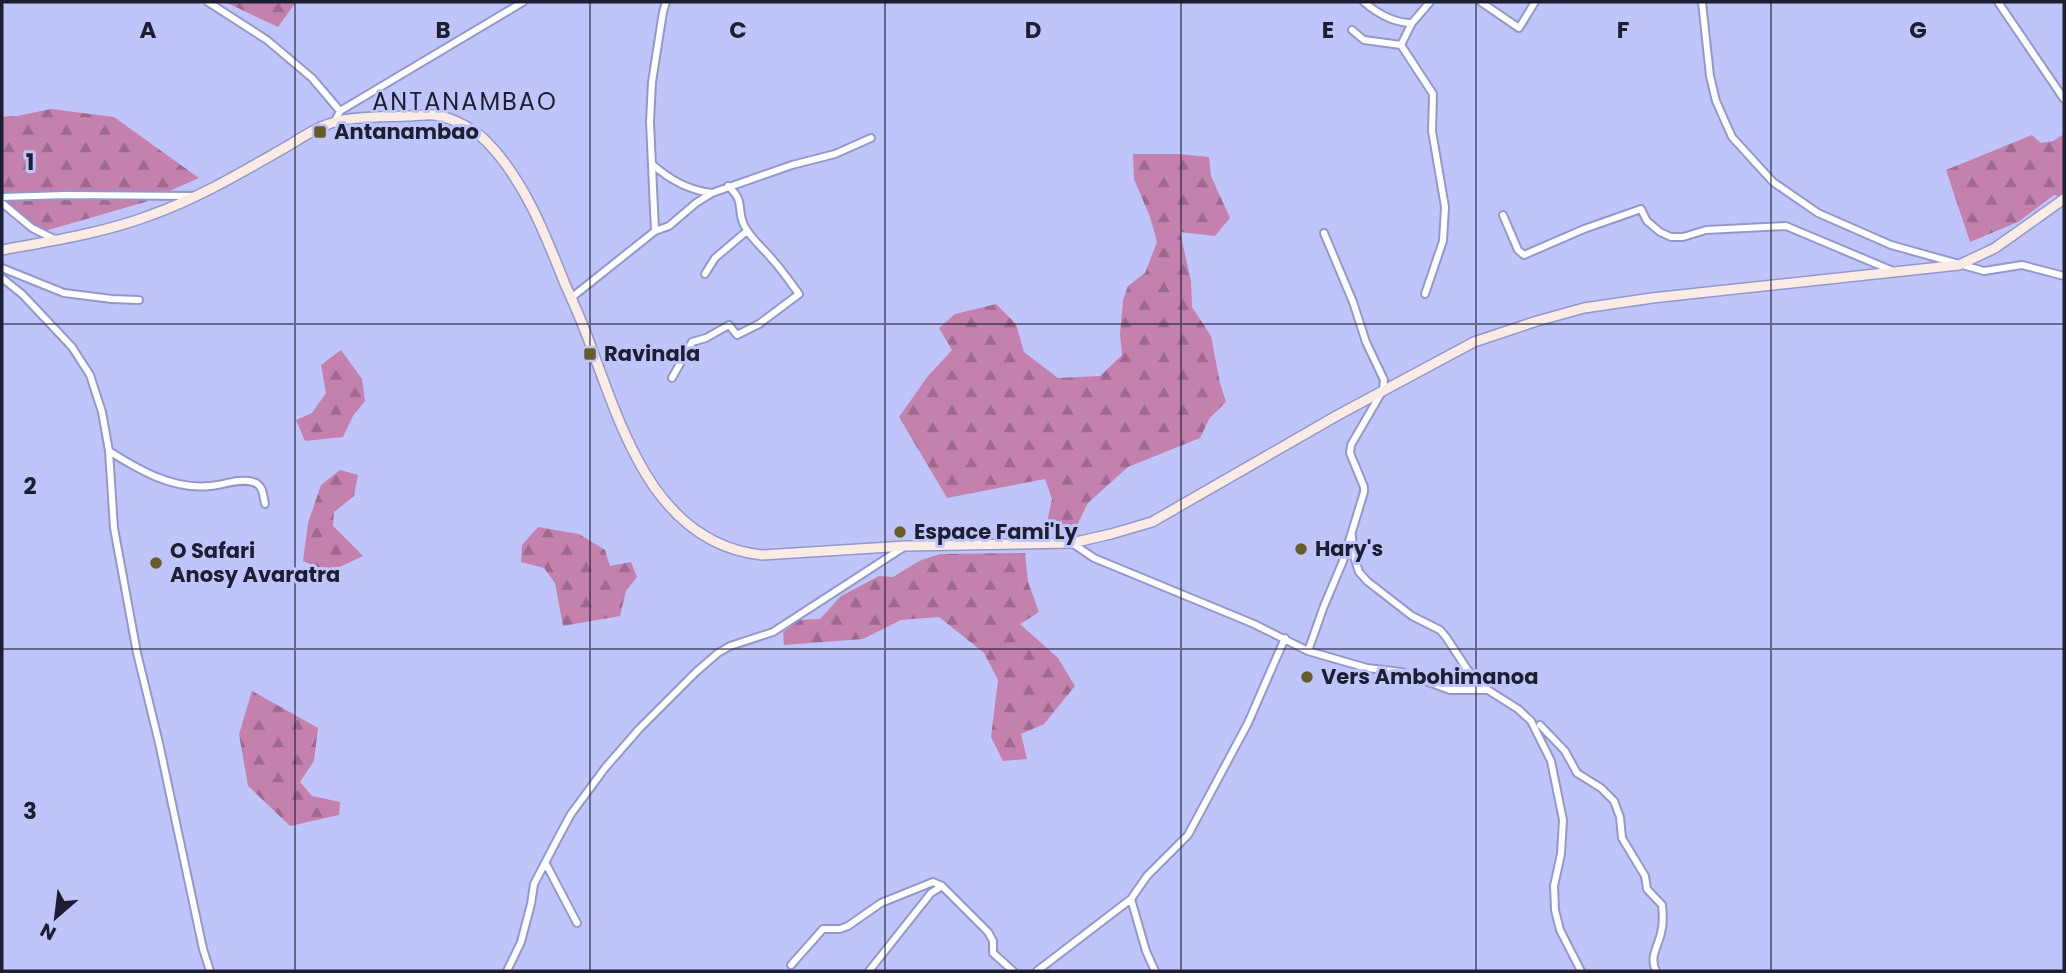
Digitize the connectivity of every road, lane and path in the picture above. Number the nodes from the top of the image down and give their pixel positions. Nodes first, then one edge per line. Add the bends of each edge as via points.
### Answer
1 (208, 2) edge
2 (523, 2) edge
3 (666, 2) edge
4 (1364, 2) edge
5 (1430, 2) edge
6 (1481, 2) edge
7 (1535, 2) edge
8 (1702, 2) edge
9 (1998, 2) edge
10 (1412, 23) junction
11 (1352, 30) dead end
12 (1401, 45) junction
13 (2064, 99) edge
14 (340, 111) junction
15 (335, 121) junction
16 (871, 138) dead end
17 (652, 164) junction
18 (728, 186) junction
19 (712, 193) junction
20 (199, 196) junction
21 (2, 197) edge
22 (2064, 199) edge
23 (2, 203) edge
24 (1503, 215) dead end
25 (654, 231) junction
26 (747, 231) junction
27 (1324, 233) dead end
28 (56, 240) junction
29 (2, 250) edge
30 (1959, 265) junction
31 (2, 268) edge
32 (1894, 272) junction
33 (705, 274) dead end
34 (2064, 276) edge
35 (2, 278) edge
36 (1425, 294) dead end
37 (571, 298) junction
38 (139, 300) dead end
39 (671, 378) dead end
40 (1383, 390) junction
41 (109, 451) junction
42 (265, 504) dead end
43 (1352, 533) junction
44 (1072, 543) junction
45 (906, 546) junction
46 (1285, 638) junction
47 (1308, 650) junction
48 (1488, 690) junction
49 (1540, 725) dead end
50 (546, 864) junction
51 (942, 886) junction
52 (1131, 899) junction
53 (578, 923) dead end
54 (791, 965) dead end
55 (210, 971) edge
56 (507, 971) edge
57 (869, 971) edge
58 (1013, 971) edge
59 (1037, 971) edge
60 (1155, 971) edge
61 (1581, 971) edge
62 (1656, 971) edge

1 - 14 street via 267,40 312,78
2 - 14 street
3 - 17 street via 652,82
4 - 10 street via 1377,14
5 - 10 street
6 - 7 street via 1518,28
8 - 30 street via 1716,101 1732,138 1773,182 1818,213 1891,245
9 - 13 street
10 - 12 street
11 - 12 street via 1364,40
12 - 36 street via 1433,94 1432,131 1445,207 1443,241
14 - 15 street
15 - 20 main road
15 - 37 main road via 434,115 472,130 515,177
16 - 18 street via 835,154
17 - 19 street via 678,184
17 - 25 street
18 - 19 street
18 - 26 street via 737,194
19 - 25 street via 669,226
20 - 21 street
20 - 28 main road via 148,217
22 - 30 main road via 1995,248
23 - 28 street via 32,228
24 - 32 street via 1524,255 1641,209 1647,221 1671,237 1706,230 1786,226
25 - 37 street
26 - 33 street via 715,258
26 - 39 street via 799,294 737,335 729,325 692,342
27 - 40 street via 1384,380
28 - 29 main road
30 - 32 main road
30 - 34 street via 1984,271 2022,265
31 - 38 street via 64,293
32 - 40 main road via 1584,308 1474,342
35 - 41 street via 72,347 90,375
37 - 45 main road via 638,461 666,502 700,534 726,547 762,555
40 - 43 street via 1351,445 1364,486
40 - 44 main road via 1152,522
41 - 42 street via 176,484 252,481 263,490
41 - 55 street via 114,528 137,653
43 - 47 street
43 - 48 street via 1359,572 1412,616 1440,630 1466,669
44 - 45 main road
44 - 46 street via 1094,558
45 - 50 street via 773,632 730,646 695,672 605,768 571,814
46 - 47 street
46 - 52 street via 1248,723 1188,835
47 - 48 street via 1367,668 1401,672 1450,690
48 - 61 street via 1531,721 1551,761 1563,820 1555,910
49 - 62 street via 1565,751 1577,774 1614,801 1622,838 1645,876 1647,888 1662,905 1662,930 1654,950
50 - 53 street
50 - 56 street via 534,884 521,942
51 - 54 street via 933,882 914,888 848,926 823,929
51 - 57 street via 931,893
51 - 58 street via 988,932 993,953
52 - 59 street
52 - 60 street

